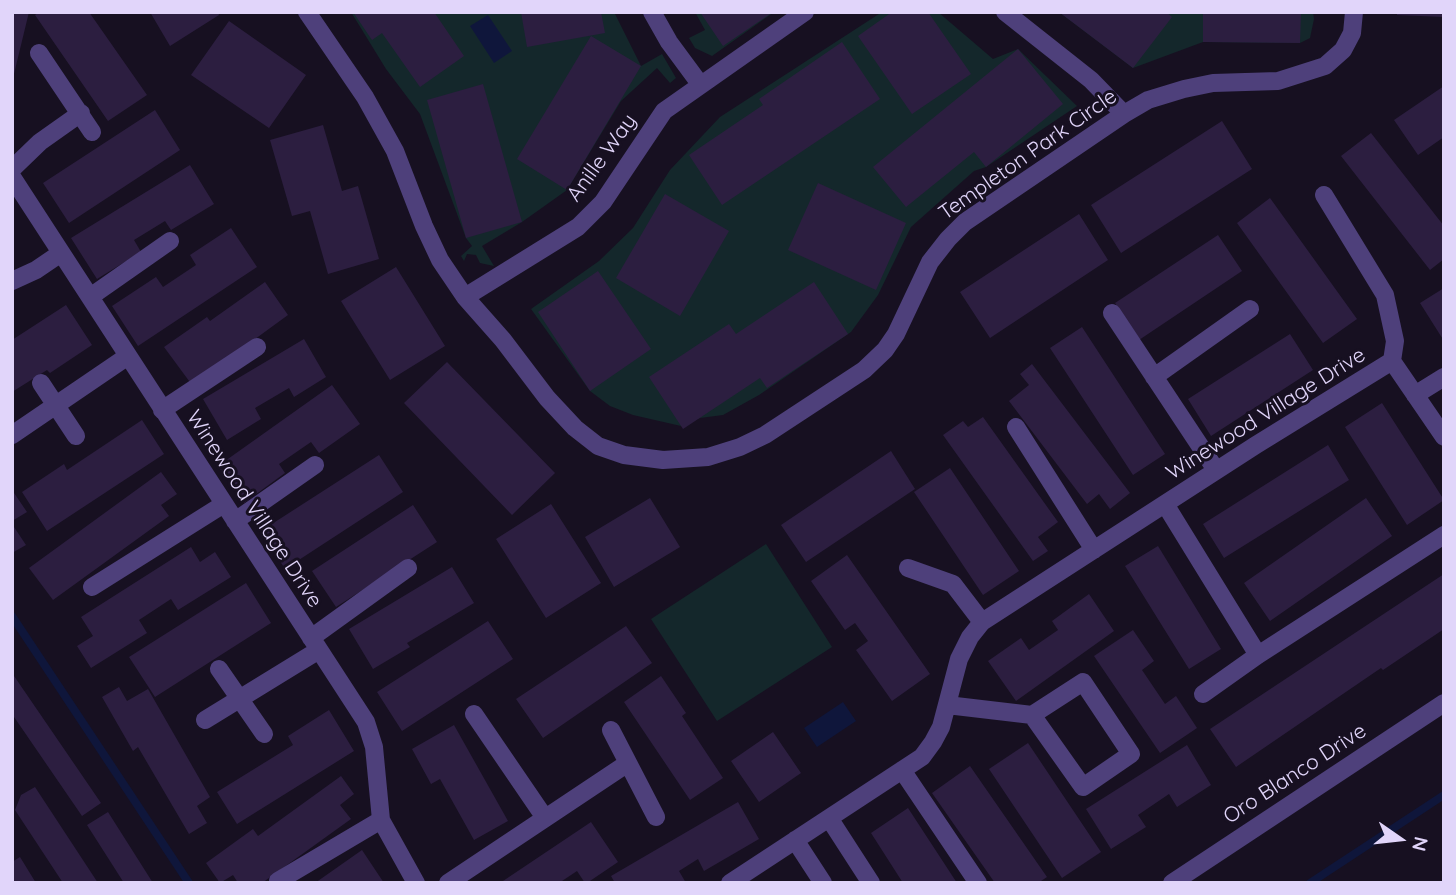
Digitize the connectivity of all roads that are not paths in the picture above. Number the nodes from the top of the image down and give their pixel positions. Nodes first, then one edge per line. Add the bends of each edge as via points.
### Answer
1 (307, 12) edge
2 (653, 12) edge
3 (805, 12) edge
4 (1005, 12) edge
5 (1354, 12) edge
6 (39, 53) dead end
7 (700, 84) junction
8 (81, 113) junction
9 (1124, 114) junction
10 (92, 132) dead end
11 (12, 169) edge
12 (12, 177) edge
13 (1324, 195) dead end
14 (170, 241) dead end
15 (61, 253) junction
16 (12, 281) edge
17 (90, 297) junction
18 (465, 297) junction
19 (1250, 309) dead end
20 (1112, 313) dead end
21 (257, 347) dead end
22 (128, 356) junction
23 (1392, 361) junction
24 (1154, 377) junction
25 (1444, 377) edge
26 (41, 383) dead end
27 (1415, 395) junction
28 (55, 405) junction
29 (162, 410) junction
30 (1016, 427) dead end
31 (12, 435) edge
32 (76, 436) dead end
33 (1444, 438) edge
34 (315, 465) dead end
35 (1216, 470) junction
36 (224, 504) junction
37 (1165, 504) junction
38 (235, 521) junction
39 (1444, 535) edge
40 (1094, 550) junction
41 (408, 568) dead end
42 (908, 568) dead end
43 (92, 587) dead end
44 (982, 622) junction
45 (315, 644) junction
46 (1258, 655) junction
47 (219, 669) dead end
48 (1203, 694) dead end
49 (239, 699) junction
50 (1444, 703) edge
51 (947, 705) junction
52 (474, 714) dead end
53 (1032, 715) junction
54 (205, 720) dead end
55 (611, 730) dead end
56 (264, 734) dead end
57 (628, 763) junction
58 (902, 770) junction
59 (656, 817) dead end
60 (545, 818) junction
61 (829, 818) junction
62 (381, 820) junction
63 (795, 840) junction
64 (278, 881) dead end
65 (416, 883) edge
66 (448, 883) edge
67 (730, 883) edge
68 (823, 883) edge
69 (871, 883) edge
70 (978, 883) edge
71 (1172, 883) edge

1 - 18 street, Templeton Park Circle via 365,97 394,151 440,260
2 - 7 street
3 - 7 street, Anille Way
4 - 9 street via 1091,80
5 - 9 street, Templeton Park Circle via 1352,33 1343,50 1325,66 1278,81 1213,83 1184,89 1148,100
6 - 8 street
7 - 18 street, Anille Way via 664,111 603,202 578,227
8 - 10 street
8 - 11 street
9 - 18 street, Templeton Park Circle via 965,222 930,262 896,334 864,370 765,435 708,457 663,460 598,446 547,398
12 - 15 street, Winewood Village Drive
13 - 23 street via 1385,295 1395,341
14 - 17 street
15 - 16 street
15 - 17 street, Winewood Village Drive
17 - 22 street, Winewood Village Drive
19 - 24 street
20 - 24 street
21 - 29 street
22 - 28 street
22 - 29 street, Winewood Village Drive
23 - 27 street, Winewood Village Drive
23 - 35 street, Winewood Village Drive
24 - 35 street
25 - 27 street
26 - 28 street
27 - 33 street, Winewood Village Drive
28 - 31 street
28 - 32 street
29 - 36 street, Winewood Village Drive
30 - 40 street
34 - 38 street
35 - 37 street, Winewood Village Drive
36 - 38 street, Winewood Village Drive
36 - 43 street
37 - 40 street, Winewood Village Drive
37 - 46 street, Winewood Village Drive
38 - 45 street, Winewood Village Drive
39 - 46 street
40 - 44 street, Winewood Village Drive
41 - 45 street
42 - 44 street via 953,584
44 - 51 street, Winewood Village Drive via 959,659
45 - 49 street
45 - 62 street, Winewood Village Drive via 366,722 374,747
46 - 48 street
47 - 49 street
49 - 54 street
49 - 56 street
50 - 71 street, Oro Blanco Drive
51 - 53 street
51 - 58 street, Winewood Village Drive via 933,743
52 - 60 street
53 - 53 street via 1083,682 1131,754 1083,787
55 - 57 street
57 - 59 street
57 - 60 street
58 - 61 street, Winewood Village Drive
58 - 70 street
60 - 66 street
61 - 63 street, Winewood Village Drive
61 - 69 street
62 - 64 street
62 - 65 street, Winewood Village Drive
63 - 67 street, Winewood Village Drive
63 - 68 street

